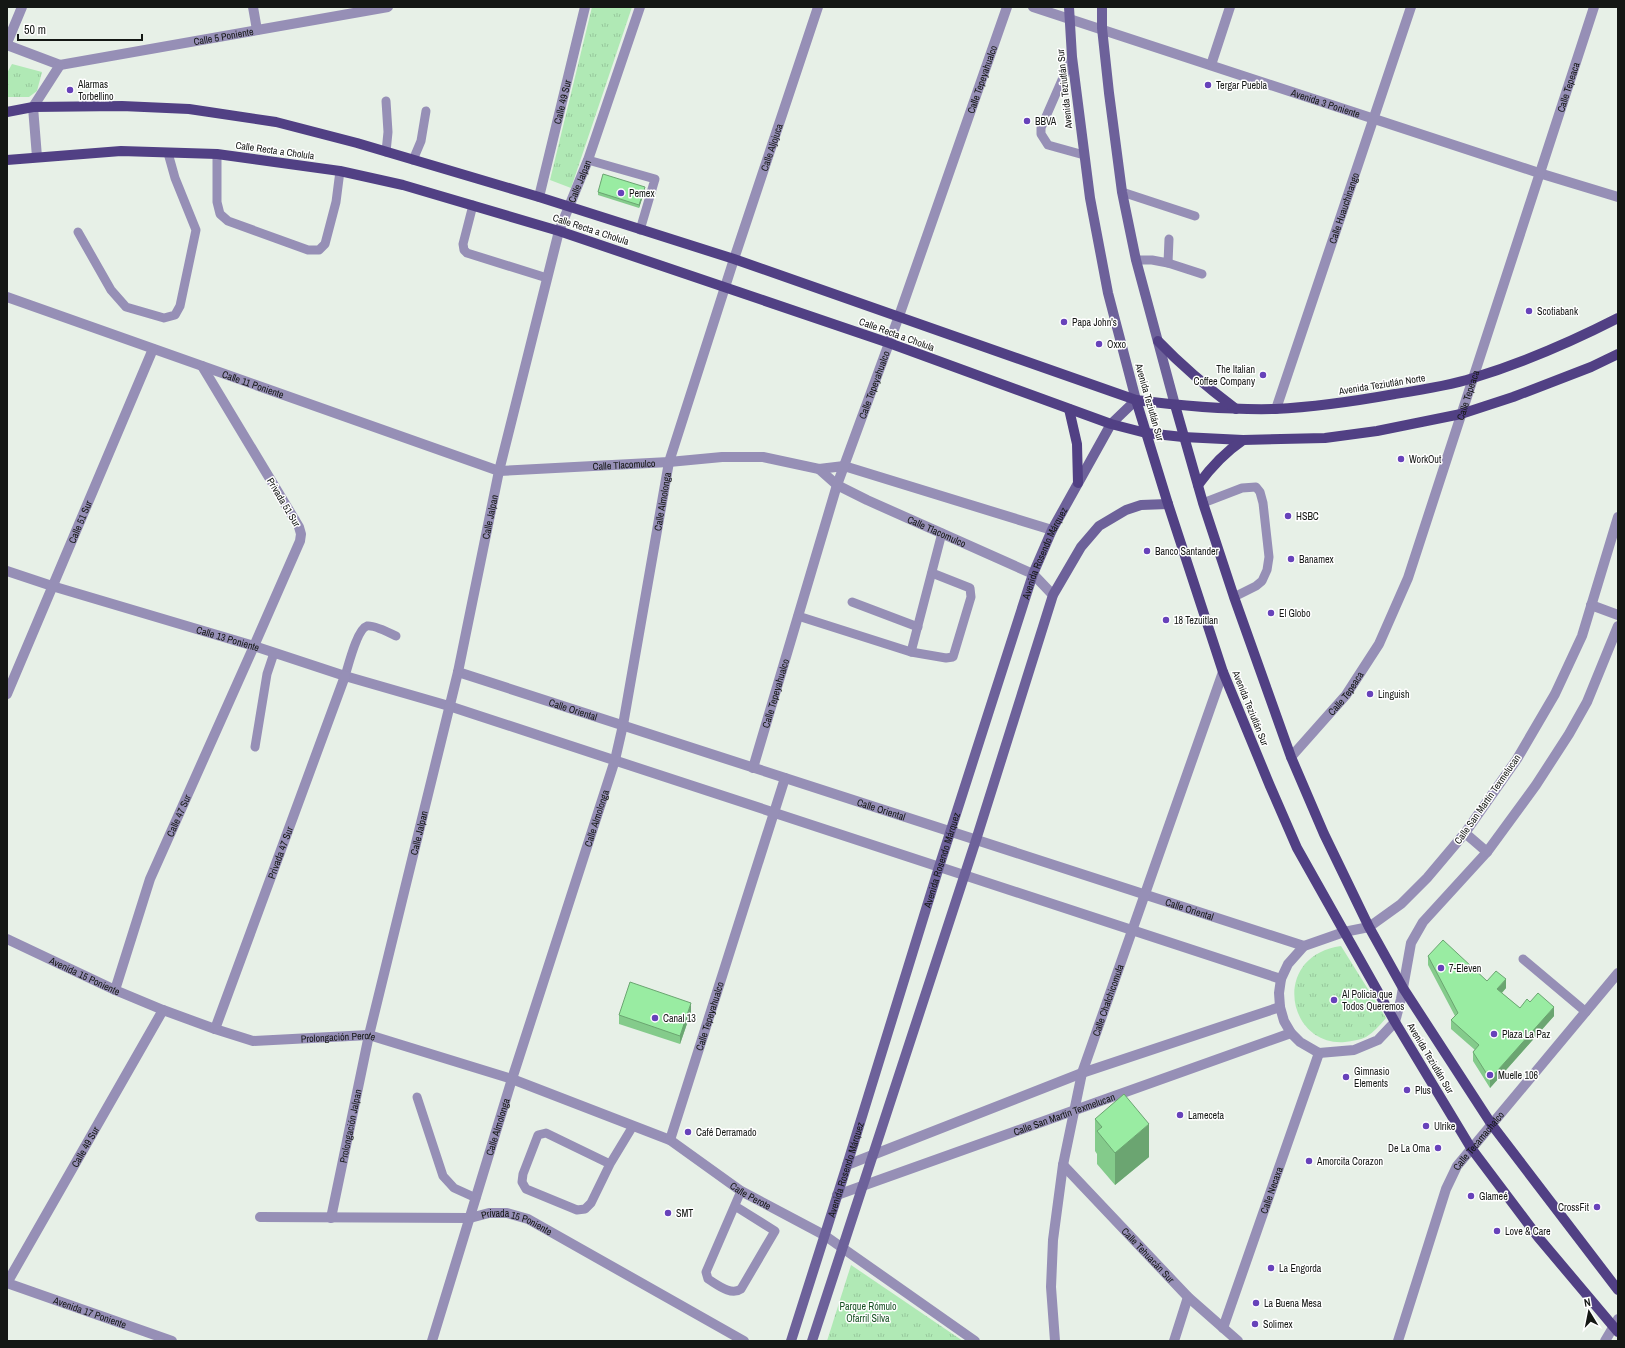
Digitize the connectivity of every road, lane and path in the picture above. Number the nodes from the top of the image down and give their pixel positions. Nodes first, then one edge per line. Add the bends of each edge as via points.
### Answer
1 (22, 7) edge
2 (253, 7) edge
3 (388, 7) edge
4 (585, 7) edge
5 (640, 7) edge
6 (818, 7) edge
7 (1007, 7) edge
8 (1033, 7) edge
9 (1069, 7) edge
10 (1102, 7) edge
11 (1230, 7) edge
12 (1411, 7) edge
13 (1594, 7) edge
14 (1069, 19) junction
15 (1102, 28) junction
16 (257, 30) junction
17 (7, 44) edge
18 (1072, 57) junction
19 (60, 65) junction
20 (1211, 65) junction
21 (386, 101) dead end
22 (33, 107) junction
23 (426, 111) dead end
24 (7, 112) edge
25 (1374, 119) junction
26 (386, 152) junction
27 (168, 153) junction
28 (217, 154) junction
29 (1084, 155) junction
30 (37, 157) junction
31 (7, 160) edge
32 (414, 160) junction
33 (588, 160) junction
34 (340, 171) junction
35 (1540, 173) junction
36 (1122, 192) junction
37 (539, 197) junction
38 (1618, 197) edge
39 (473, 205) junction
40 (570, 207) junction
41 (1195, 216) dead end
42 (640, 230) junction
43 (559, 231) junction
44 (78, 232) dead end
45 (1169, 238) dead end
46 (734, 259) junction
47 (1136, 260) junction
48 (1168, 263) junction
49 (1202, 274) dead end
50 (547, 278) junction
51 (726, 287) junction
52 (7, 297) edge
53 (899, 316) junction
54 (1618, 318) edge
55 (1158, 341) junction
56 (889, 343) junction
57 (153, 349) junction
58 (1618, 354) edge
59 (202, 366) junction
60 (1472, 379) junction
61 (1136, 400) junction
62 (1175, 405) junction
63 (1236, 408) junction
64 (1069, 409) junction
65 (1276, 409) junction
66 (1461, 414) junction
67 (1111, 424) junction
68 (1146, 433) junction
69 (1183, 437) junction
70 (1243, 440) junction
71 (669, 462) junction
72 (844, 466) junction
73 (819, 468) junction
74 (499, 471) junction
75 (1078, 483) junction
76 (837, 485) junction
77 (1198, 485) junction
78 (1204, 503) junction
79 (1168, 504) junction
80 (1618, 517) edge
81 (1052, 530) junction
82 (942, 533) junction
83 (7, 571) edge
84 (932, 573) junction
85 (1034, 574) junction
86 (52, 586) junction
87 (1053, 595) junction
88 (1234, 597) junction
89 (852, 602) dead end
90 (1591, 605) junction
91 (1618, 615) edge
92 (798, 616) junction
93 (918, 626) junction
94 (1618, 626) edge
95 (396, 636) dead end
96 (254, 646) junction
97 (912, 652) junction
98 (274, 653) junction
99 (458, 672) junction
100 (1224, 672) junction
101 (345, 676) junction
102 (7, 694) edge
103 (449, 706) junction
104 (623, 725) junction
105 (255, 747) dead end
106 (1291, 756) junction
107 (615, 760) junction
108 (753, 768) junction
109 (785, 778) junction
110 (775, 812) junction
111 (951, 832) junction
112 (1465, 833) junction
113 (976, 840) junction
114 (1487, 852) junction
115 (939, 867) junction
116 (964, 874) junction
117 (1144, 894) junction
118 (1368, 927) junction
119 (1134, 930) junction
120 (1344, 932) junction
121 (7, 939) edge
122 (1304, 946) junction
123 (1523, 959) dead end
124 (1618, 973) edge
125 (1281, 979) junction
126 (1402, 988) junction
127 (116, 990) junction
128 (1280, 1007) junction
129 (163, 1010) junction
130 (1586, 1012) junction
131 (1395, 1022) junction
132 (215, 1030) junction
133 (1291, 1033) junction
134 (369, 1035) junction
135 (1319, 1053) junction
136 (1082, 1073) junction
137 (512, 1079) junction
138 (417, 1097) dead end
139 (1074, 1111) junction
140 (1492, 1125) junction
141 (633, 1126) junction
142 (670, 1140) junction
143 (1471, 1148) junction
144 (873, 1156) junction
145 (610, 1164) junction
146 (847, 1165) junction
147 (1063, 1165) junction
148 (863, 1186) junction
149 (741, 1190) junction
150 (837, 1195) junction
151 (476, 1198) junction
152 (735, 1206) junction
153 (260, 1217) dead end
154 (331, 1218) junction
155 (470, 1218) junction
156 (824, 1235) junction
157 (842, 1248) junction
158 (7, 1283) edge
159 (1618, 1290) edge
160 (1188, 1297) junction
161 (1616, 1326) edge
162 (1223, 1328) junction
163 (172, 1341) edge
164 (432, 1341) edge
165 (744, 1341) edge
166 (791, 1341) edge
167 (812, 1341) edge
168 (975, 1341) edge
169 (1055, 1341) edge
170 (1174, 1341) edge
171 (1238, 1341) edge
172 (1398, 1341) edge
173 (1605, 1341) edge

1 - 17 street
2 - 16 street
3 - 16 street, Calle 5 Poniente
4 - 37 street, Calle 49 Sur
5 - 33 street, Calle Jalpan
6 - 46 street, Calle Aljojuca
7 - 53 street, Calle Tepeyahualco
8 - 14 street, Avenida 3 Poniente
9 - 14 main road, Avenida Teziutlán Sur
10 - 15 main road, Avenida Teziutlán Sur
11 - 20 street
12 - 25 street, Calle Huauchinango
13 - 35 street, Calle Tepeaca
14 - 15 street, Avenida 3 Poniente
14 - 18 main road, Avenida Teziutlán Sur
15 - 20 street, Avenida 3 Poniente
15 - 36 main road, Avenida Teziutlán Sur
16 - 19 street, Calle 5 Poniente
17 - 19 street
18 - 29 main road, Avenida Teziutlán Sur
18 - 29 lane via 1041,128 1041,134 1048,145
19 - 22 street
20 - 25 street, Avenida 3 Poniente
21 - 26 lane
22 - 24 main road, Calle Recta a Cholula
22 - 26 main road, Calle Recta a Cholula via 122,106 189,109 276,122
22 - 30 street
23 - 32 lane via 421,141
25 - 35 street, Avenida 3 Poniente
25 - 65 street, Calle Huauchinango
26 - 32 main road, Calle Recta a Cholula
27 - 28 main road, Calle Recta a Cholula
27 - 30 main road, Calle Recta a Cholula via 121,151
27 - 44 lane via 196,230 180,306 175,316 164,318 126,307 111,290
28 - 34 main road, Calle Recta a Cholula
28 - 34 lane via 217,202 220,214 228,221 308,250 319,250 325,244 336,202
29 - 61 main road, Avenida Teziutlán Sur via 1108,293
30 - 31 main road, Calle Recta a Cholula
32 - 37 main road, Calle Recta a Cholula
33 - 40 street, Calle Jalpan
33 - 42 lane via 655,179
34 - 39 main road, Calle Recta a Cholula via 403,185
35 - 38 street, Avenida 3 Poniente
35 - 60 street, Calle Tepeaca
36 - 41 lane
36 - 47 main road, Avenida Teziutlán Sur
37 - 40 main road, Calle Recta a Cholula
39 - 43 main road, Calle Recta a Cholula
39 - 50 lane via 463,244 467,253
40 - 42 main road, Calle Recta a Cholula
40 - 43 street, Calle Jalpan
42 - 46 main road, Calle Recta a Cholula
43 - 50 street, Calle Jalpan
43 - 51 main road, Calle Recta a Cholula
45 - 48 lane
46 - 51 street, Calle Aljojuca
46 - 53 main road, Calle Recta a Cholula
47 - 48 lane
47 - 55 main road, Avenida Teziutlán Sur
48 - 49 lane
50 - 74 street, Calle Jalpan
51 - 56 main road, Calle Recta a Cholula
51 - 71 street, Calle Almolonga
52 - 57 street, Calle 11 Poniente
53 - 56 street, Calle Tepeyahualco
53 - 61 main road, Calle Recta a Cholula
54 - 60 main road, Avenida Teziutlán Norte via 1525,360
55 - 62 main road, Avenida Teziutlán Sur
55 - 63 main road via 1214,393
56 - 64 main road, Calle Recta a Cholula
56 - 72 street, Calle Tepeyahualco
57 - 59 street, Calle 11 Poniente
57 - 86 street, Calle 51 Sur
58 - 66 main road via 1513,397
59 - 74 street, Calle 11 Poniente
59 - 96 street, Privada 51 Sur via 302,534
60 - 65 main road, Avenida Teziutlán Norte via 1386,396
60 - 66 street, Calle Tepeaca
61 - 62 main road, Avenida Teziutlán Norte
61 - 67 main road, Avenida Rosendo Márquez
61 - 68 main road, Avenida Teziutlán Sur
62 - 63 main road, Avenida Teziutlán Norte
62 - 69 main road, Avenida Teziutlán Sur
63 - 65 main road, Avenida Teziutlán Norte
64 - 67 main road, Calle Recta a Cholula
64 - 75 main road via 1077,444
66 - 70 main road via 1377,431 1326,438
66 - 106 street, Calle Tepeaca via 1408,578 1379,644 1346,695
67 - 68 main road, Calle Recta a Cholula
67 - 75 main road, Avenida Rosendo Márquez
68 - 69 main road
68 - 79 main road, Avenida Teziutlán Sur
69 - 70 main road
69 - 77 main road, Avenida Teziutlán Sur
70 - 77 main road via 1227,451
71 - 73 street, Calle Tlacomulco via 722,457 763,457
71 - 74 street, Calle Tlacomulco
71 - 104 street, Calle Almolonga
72 - 73 street, Calle Tlacomulco
72 - 76 street, Calle Tepeyahualco
72 - 81 street, Calle Tlacomulco
73 - 76 street, Calle Tlacomulco
74 - 99 street, Calle Jalpan
75 - 81 main road, Avenida Rosendo Márquez
76 - 82 street, Calle Tlacomulco
76 - 92 street, Calle Tepeyahualco
77 - 78 main road, Avenida Teziutlán Sur
78 - 88 main road, Avenida Teziutlán Sur
78 - 88 lane via 1242,488 1256,487 1260,492 1269,557 1267,570 1262,581 1256,586
79 - 87 main road via 1141,505 1126,510 1099,526 1080,547
79 - 100 main road, Avenida Teziutlán Sur
80 - 90 street, Calle San Martín Texmelucan
81 - 85 main road, Avenida Rosendo Márquez
82 - 84 lane
82 - 85 street, Calle Tlacomulco
83 - 86 street, Calle 13 Poniente
84 - 93 lane
84 - 97 lane via 970,588 971,597 953,657
85 - 87 street, Calle Tlacomulco
85 - 111 main road, Avenida Rosendo Márquez
86 - 96 street, Calle 13 Poniente
86 - 102 street, Calle 51 Sur
87 - 113 main road
88 - 106 main road, Avenida Teziutlán Sur
89 - 93 lane
90 - 91 street
90 - 112 street, Calle San Martín Texmelucan via 1582,636 1554,694 1517,759
92 - 97 lane
92 - 108 street, Calle Tepeyahualco
93 - 97 lane
94 - 114 street via 1587,702 1569,734 1536,785
95 - 101 lane via 372,626 362,629
96 - 98 street, Calle 13 Poniente
96 - 127 street, Calle 47 Sur via 150,878
98 - 101 street, Calle 13 Poniente
98 - 105 lane via 267,674
99 - 103 street, Calle Jalpan
99 - 104 street, Calle Oriental
100 - 117 street, Calle Chalchicomula
100 - 120 main road, Avenida Teziutlán Sur via 1297,848
101 - 103 street, Calle 13 Poniente
101 - 132 street, Privada 47 Sur
103 - 107 street
103 - 134 street, Calle Jalpan
104 - 107 street, Calle Almolonga
104 - 108 street, Calle Oriental
106 - 118 main road, Avenida Teziutlán Sur
107 - 110 street
107 - 137 street, Calle Almolonga
108 - 109 street, Calle Oriental
109 - 110 street, Calle Tepeyahualco
109 - 111 street, Calle Oriental
110 - 115 street
110 - 142 street, Calle Tepeyahualco
111 - 113 street, Calle Oriental
111 - 115 main road, Avenida Rosendo Márquez
112 - 114 street
112 - 118 street, Calle San Martín Texmelucan via 1412,894
113 - 116 main road
113 - 117 street, Calle Oriental
114 - 126 street via 1423,922 1410,942
115 - 116 street
115 - 146 main road, Avenida Rosendo Márquez
116 - 119 street
116 - 144 main road
117 - 119 street, Calle Chalchicomula
117 - 122 street, Calle Oriental
118 - 120 street, Calle San Martín Texmelucan
118 - 126 main road, Avenida Teziutlán Sur
119 - 125 street
119 - 136 street, Calle Chalchicomula
120 - 122 street, Calle San Martín Texmelucan
120 - 131 main road, Avenida Teziutlán Sur
121 - 127 street, Avenida 15 Poniente
122 - 125 street, Calle San Martín Texmelucan via 1288,964
123 - 130 lane
124 - 130 street, Calle Tecamachalco
125 - 128 street, Calle San Martín Texmelucan
126 - 131 street
126 - 140 main road, Avenida Teziutlán Sur
127 - 129 street, Avenida 15 Poniente
128 - 133 street, Calle San Martín Texmelucan
128 - 136 street
129 - 132 street, Prolongación Perote
129 - 158 street, Calle 49 Sur
130 - 140 street, Calle Tecamachalco
131 - 135 street via 1378,1040 1354,1050
131 - 143 main road, Avenida Teziutlán Sur
132 - 134 street, Prolongación Perote via 253,1041
133 - 135 street, Calle San Martín Texmelucan via 1300,1042
133 - 139 street, Calle San Martín Texmelucan
134 - 137 street, Prolongación Perote
134 - 154 street, Prolongación Jalpan
135 - 162 street, Calle Necaxa
136 - 139 street, Calle Chalchicomula
136 - 144 street
137 - 141 street, Calle Perote
137 - 151 street, Calle Almolonga
138 - 151 lane via 443,1176 454,1188
139 - 147 street, Calle Chalchicomula
139 - 148 street, Calle San Martín Texmelucan
140 - 143 street, Calle Tecamachalco
140 - 159 main road, Avenida Teziutlán Sur
141 - 142 street, Calle Perote
141 - 145 lane
142 - 149 street, Calle Perote
143 - 161 main road, Avenida Teziutlán Sur via 1538,1237
143 - 172 street, Calle Tecamachalco via 1457,1166 1446,1189
144 - 146 street
144 - 148 main road
145 - 145 lane via 591,1203 585,1209 577,1210 526,1189 522,1182 522,1174 538,1135 542,1133
146 - 150 main road, Avenida Rosendo Márquez
147 - 160 street, Calle Tehuacán Sur
147 - 169 street, Calle Chalchicomula via 1053,1240 1051,1287
148 - 150 street, Calle San Martín Texmelucan
148 - 157 main road
149 - 152 lane
149 - 156 street, Calle Perote
150 - 156 main road, Avenida Rosendo Márquez
151 - 155 street, Calle Almolonga
152 - 152 lane via 706,1272 708,1279 732,1293 741,1289 775,1231
153 - 154 street, Privada 15 Poniente
154 - 155 street, Privada 15 Poniente
155 - 164 street, Calle Almolonga
155 - 165 street, Privada 15 Poniente via 489,1213 507,1213 528,1219
156 - 157 street, Calle Perote
156 - 166 main road, Avenida Rosendo Márquez
157 - 167 main road
157 - 168 street, Calle Perote
158 - 163 street, Avenida 17 Poniente
160 - 162 street, Calle Tehuacán Sur
160 - 170 street
161 - 173 street
162 - 171 street, Calle Tehuacán Sur

